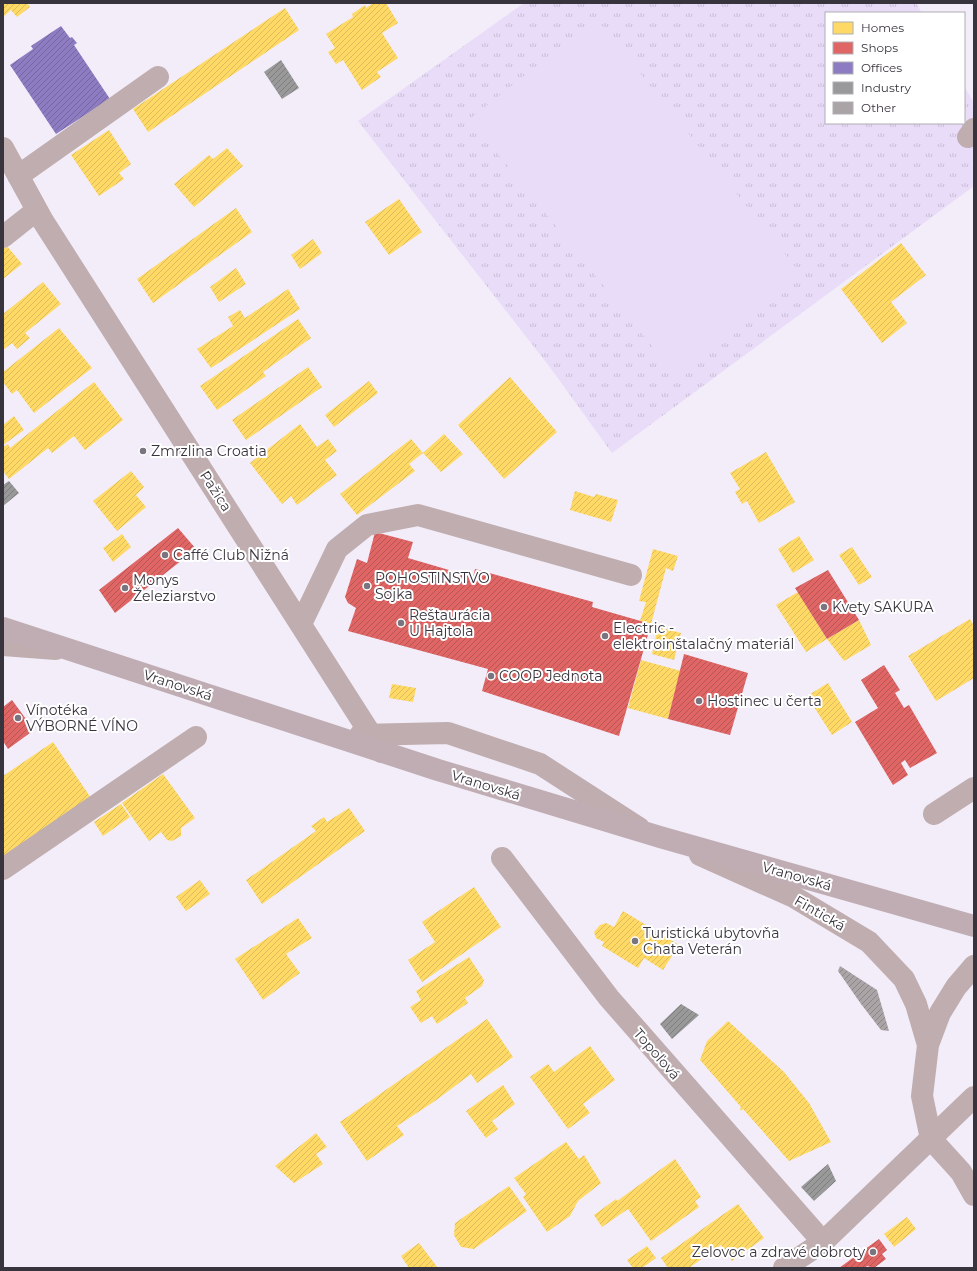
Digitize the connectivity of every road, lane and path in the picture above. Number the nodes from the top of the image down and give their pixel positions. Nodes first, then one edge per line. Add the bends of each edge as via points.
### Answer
1 (158, 77) dead end
2 (3, 148) edge
3 (18, 176) junction
4 (37, 210) junction
5 (3, 237) edge
6 (631, 576) dead end
7 (301, 624) junction
8 (3, 628) edge
9 (3, 645) edge
10 (72, 651) junction
11 (196, 737) dead end
12 (377, 743) junction
13 (974, 788) edge
14 (934, 814) dead end
15 (654, 836) junction
16 (502, 858) dead end
17 (3, 869) edge
18 (974, 926) edge
19 (974, 966) edge
20 (928, 1044) junction
21 (974, 1097) edge
22 (931, 1139) junction
23 (974, 1195) edge
24 (823, 1242) junction
25 (784, 1268) edge

1 - 3 street
2 - 3 street, Pažica
3 - 4 street, Pažica
4 - 5 street
4 - 7 street, Pažica
6 - 7 street via 418,515 367,525 337,549
7 - 12 street, Pažica
8 - 10 main road, Vranovská
9 - 10 street
10 - 12 main road, Vranovská via 333,736
11 - 17 street
12 - 15 main road, Vranovská
12 - 15 street, Fintická via 448,733 540,764
13 - 14 street
15 - 18 main road, Vranovská
15 - 20 street, Fintická via 794,897 869,942 904,979 916,1004
16 - 24 street, Topoľová via 609,998
19 - 20 street, Fintická via 956,987 940,1013
20 - 22 street, Fintická via 922,1096
21 - 22 street
22 - 23 street via 961,1172
22 - 24 street
24 - 25 street

